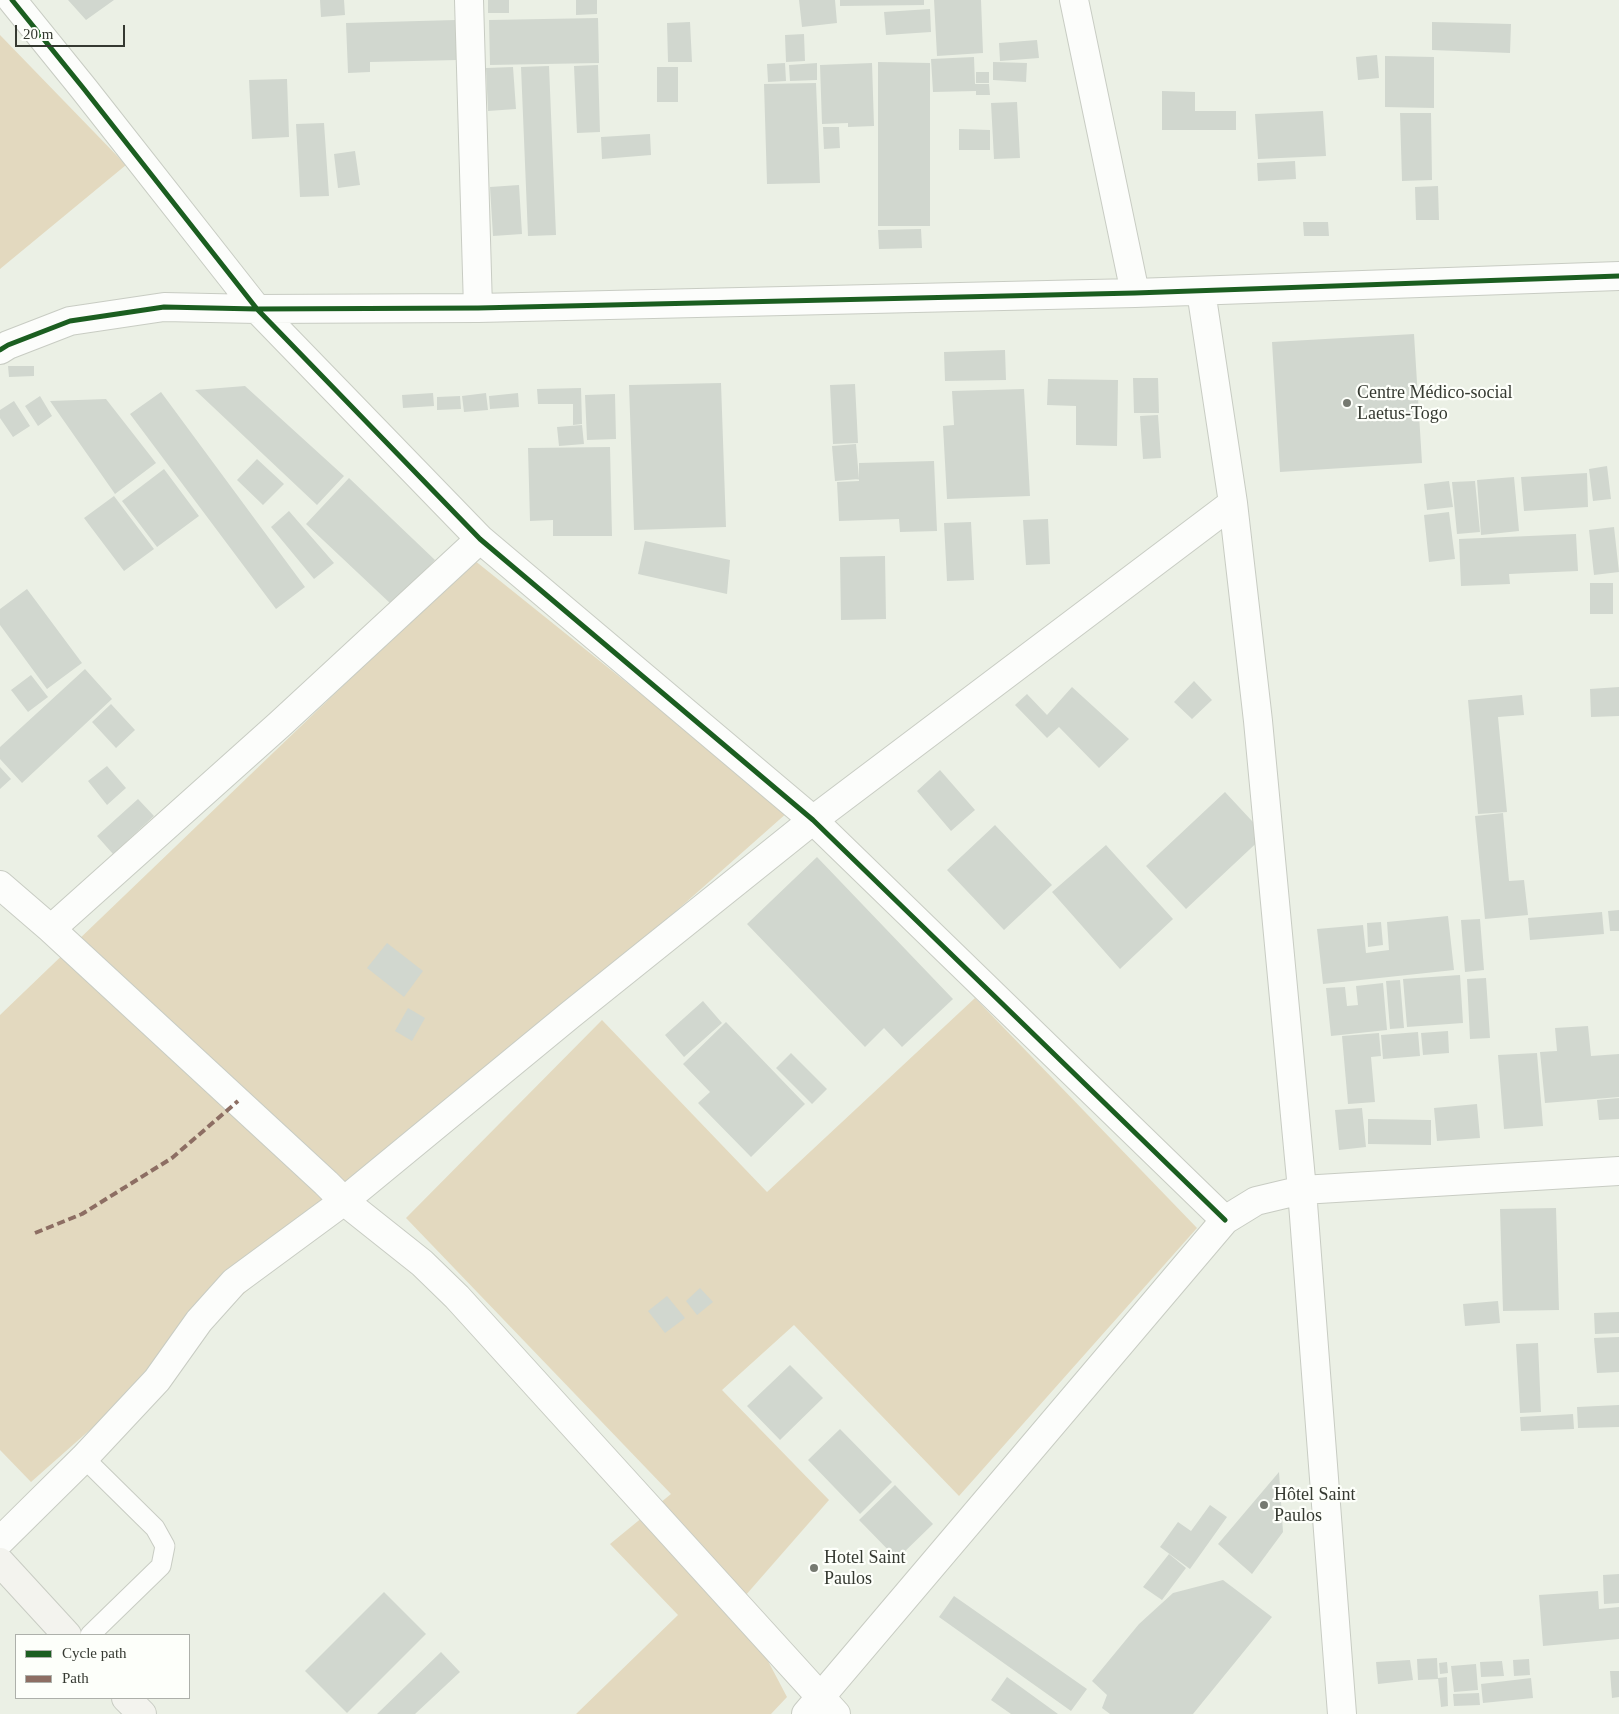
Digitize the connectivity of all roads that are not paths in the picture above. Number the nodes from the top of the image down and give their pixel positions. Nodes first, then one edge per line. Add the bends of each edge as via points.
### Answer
1 (12, 0) edge
2 (469, 0) edge
3 (1074, 0) edge
4 (1619, 276) edge
5 (1201, 291) junction
6 (1135, 293) junction
7 (478, 308) junction
8 (257, 309) junction
9 (0, 350) edge
10 (1233, 503) junction
11 (480, 539) junction
12 (813, 820) junction
13 (0, 885) edge
14 (51, 928) junction
15 (1619, 1171) edge
16 (1302, 1190) junction
17 (344, 1201) junction
18 (1224, 1220) junction
19 (84, 1458) junction
20 (0, 1541) edge
21 (0, 1562) edge
22 (66, 1634) edge
23 (91, 1634) edge
24 (127, 1699) edge
25 (821, 1708) edge
26 (142, 1714) edge
27 (1342, 1714) edge

1 - 8 street
2 - 7 street
3 - 6 street
4 - 5 street
5 - 6 street
5 - 10 street
6 - 7 street
7 - 8 street
8 - 9 street via 164,307 70,321
8 - 11 street
10 - 12 street
10 - 16 street via 1259,731
11 - 12 street
11 - 14 street via 280,724
12 - 17 street
12 - 18 street
13 - 14 street
14 - 17 street
15 - 16 street
16 - 18 street via 1256,1201
16 - 27 street
17 - 19 street via 234,1282 199,1321 157,1380
17 - 25 street via 422,1263 457,1297
18 - 25 street
19 - 20 street
19 - 23 lane via 155,1528 165,1546 161,1566
21 - 22 main road
24 - 26 main road

